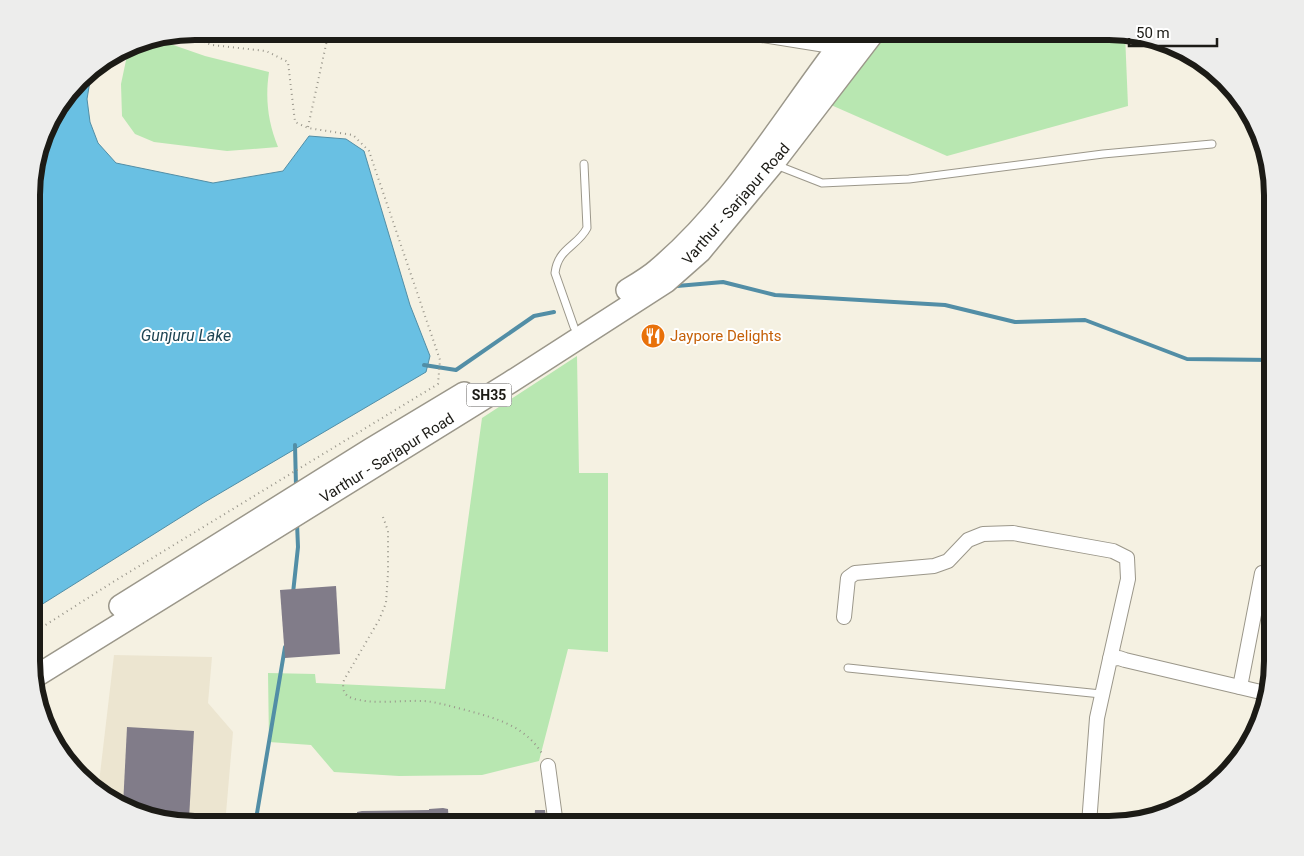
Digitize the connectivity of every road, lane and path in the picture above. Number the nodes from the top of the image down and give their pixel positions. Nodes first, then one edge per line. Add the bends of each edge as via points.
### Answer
1 (198, 40) edge
2 (327, 40) edge
3 (843, 40) edge
4 (868, 40) edge
5 (308, 128) junction
6 (1212, 144) dead end
7 (584, 164) dead end
8 (773, 164) junction
9 (574, 327) junction
10 (383, 517) dead end
11 (1262, 572) dead end
12 (844, 618) dead end
13 (40, 629) edge
14 (40, 657) edge
15 (1110, 659) junction
16 (848, 668) dead end
17 (41, 673) edge
18 (1240, 687) junction
19 (1261, 692) edge
20 (1101, 694) junction
21 (548, 766) joint
22 (555, 816) edge
23 (1090, 816) edge

1 - 5 path via 212,45 266,51 288,62 295,122
2 - 5 path
3 - 9 main road, Varthur - Sarjapur Road / SH35 via 729,196 687,242 657,270
4 - 8 main road, Varthur - Sarjapur Road / SH35
5 - 13 path via 353,135 369,151 440,360 438,384
6 - 8 lane via 1103,154 909,179 822,183
7 - 9 lane via 587,228 559,256 555,273
8 - 17 main road, Varthur - Sarjapur Road / SH35 via 700,252 666,282
9 - 14 main road, Varthur - Sarjapur Road / SH35 via 371,449
10 - 21 path via 388,532 386,603 344,680 344,693 363,700 435,702 500,719 538,747
11 - 18 street
12 - 15 street via 848,578 855,573 934,566 948,561 968,540 983,534 1013,533 1113,551 1126,558 1128,579
15 - 18 street via 1119,658
15 - 20 street
16 - 20 lane
18 - 19 street
20 - 23 street
21 - 22 street

